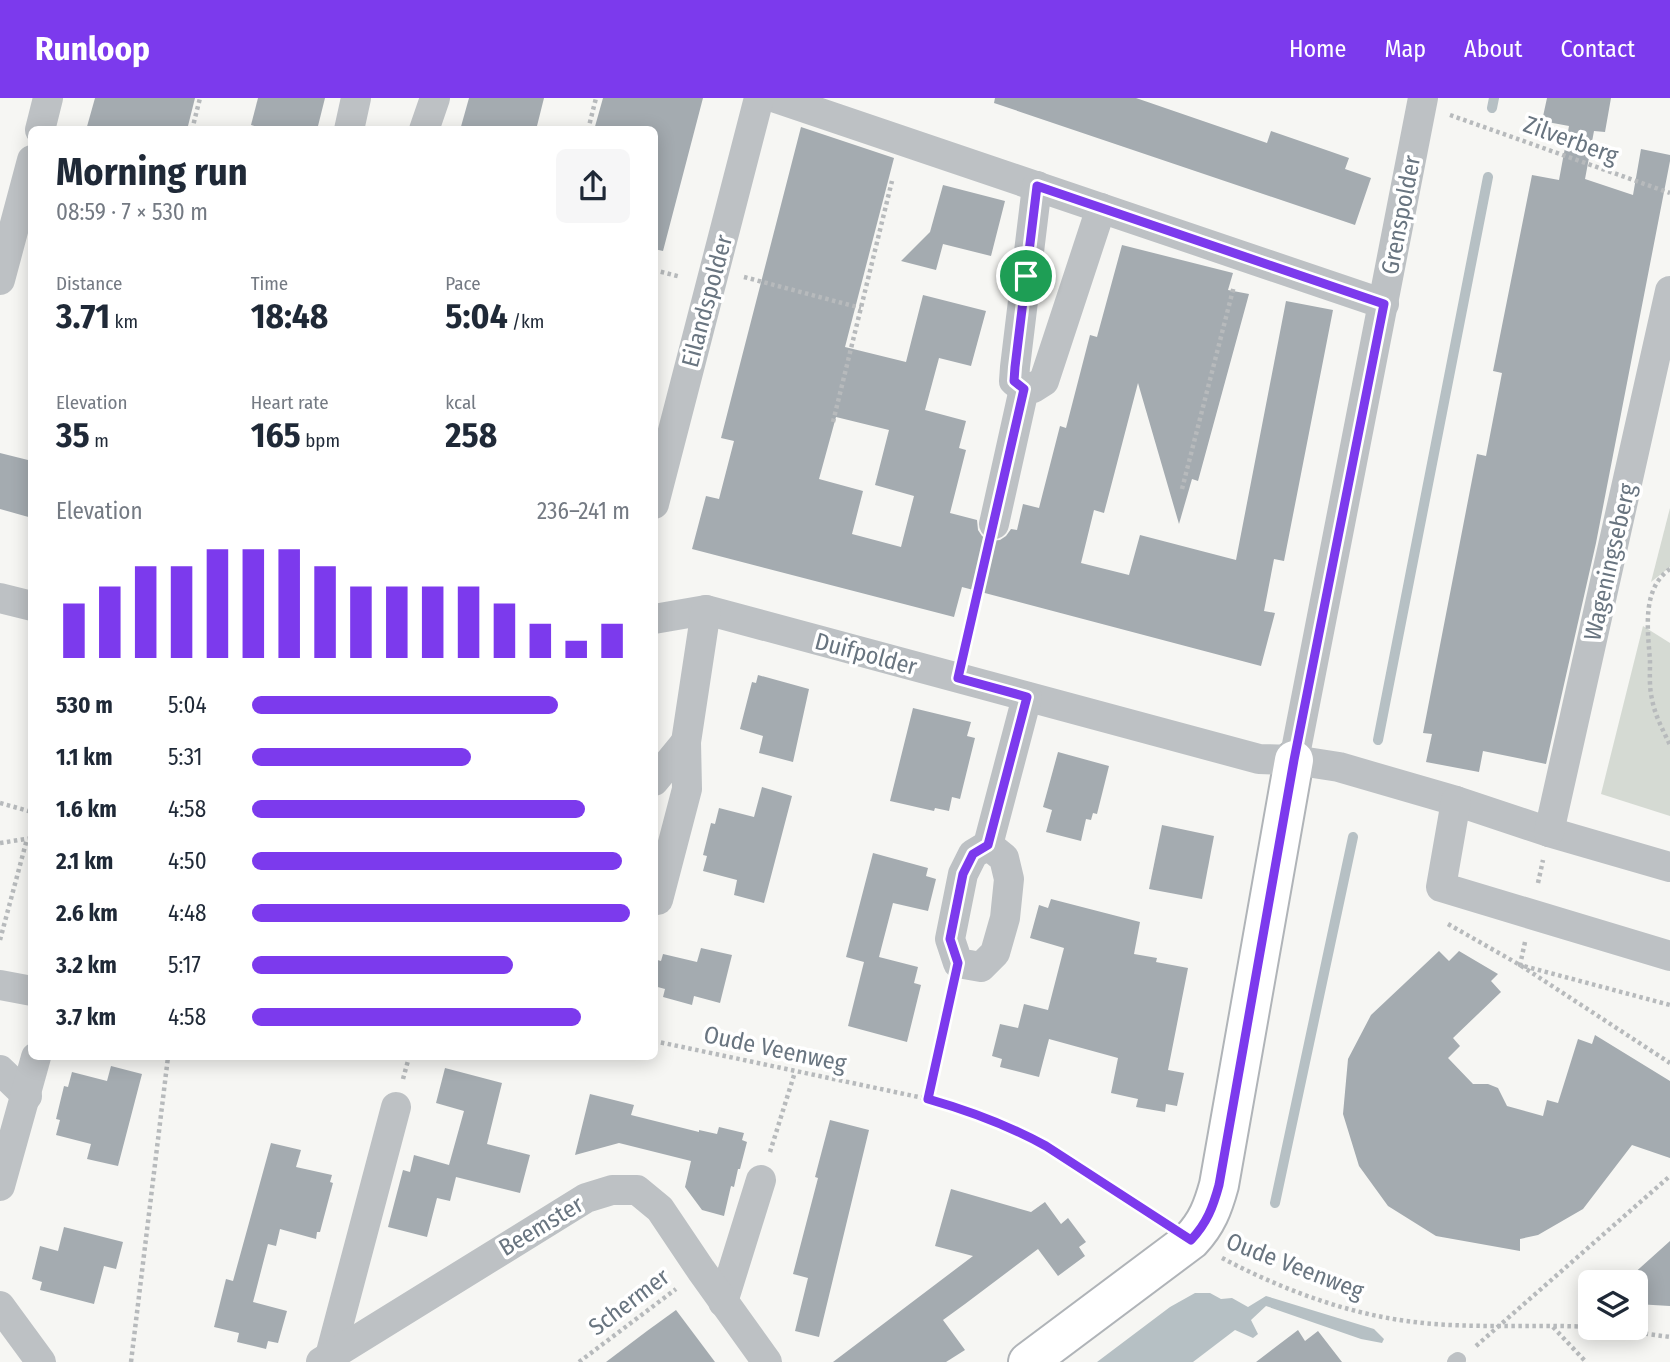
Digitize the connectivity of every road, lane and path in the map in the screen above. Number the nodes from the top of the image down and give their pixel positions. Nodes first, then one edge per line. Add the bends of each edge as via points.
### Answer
1 (48, 98) edge
2 (200, 98) edge
3 (355, 98) edge
4 (435, 98) edge
5 (596, 98) edge
6 (759, 98) edge
7 (776, 98) edge
8 (1415, 100) edge
9 (41, 126) edge
10 (193, 126) edge
11 (350, 126) edge
12 (425, 126) edge
13 (589, 126) edge
14 (28, 175) edge
15 (892, 181) dead end
16 (1037, 186) junction
17 (1670, 193) edge
18 (1101, 208) junction
19 (1242, 256) junction
20 (715, 269) junction
21 (0, 280) edge
22 (1670, 291) edge
23 (1384, 304) junction
24 (861, 308) junction
25 (1024, 389) junction
26 (833, 422) dead end
27 (658, 488) edge
28 (1182, 489) dead end
29 (994, 524) joint
30 (1670, 569) edge
31 (0, 598) edge
32 (28, 605) edge
33 (705, 610) junction
34 (658, 618) edge
35 (958, 678) junction
36 (1027, 697) junction
37 (686, 742) junction
38 (1670, 745) edge
39 (1294, 760) junction
40 (658, 776) edge
41 (1456, 801) junction
42 (0, 803) edge
43 (28, 811) edge
44 (1549, 832) junction
45 (28, 839) edge
46 (28, 842) edge
47 (0, 843) edge
48 (988, 845) junction
49 (1670, 867) edge
50 (658, 900) edge
51 (1442, 921) dead end
52 (0, 940) edge
53 (1670, 956) edge
54 (958, 963) junction
55 (1520, 965) junction
56 (0, 985) edge
57 (28, 990) edge
58 (1670, 1005) edge
59 (658, 1042) edge
60 (35, 1060) edge
61 (168, 1060) edge
62 (1670, 1063) edge
63 (0, 1070) edge
64 (795, 1072) junction
65 (27, 1096) junction
66 (928, 1099) junction
67 (396, 1107) dead end
68 (1670, 1176) edge
69 (761, 1180) joint
70 (0, 1186) edge
71 (1191, 1240) junction
72 (701, 1270) junction
73 (723, 1301) junction
74 (0, 1306) edge
75 (1501, 1326) junction
76 (1552, 1326) junction
77 (1578, 1327) edge
78 (1648, 1333) edge
79 (1669, 1336) edge
80 (326, 1359) edge
81 (1456, 1361) edge
82 (41, 1362) edge
83 (131, 1362) edge
84 (579, 1362) edge
85 (767, 1362) edge
86 (1028, 1362) edge
87 (1586, 1362) edge

1 - 9 street
2 - 10 path
3 - 11 street
4 - 12 street
5 - 13 path
6 - 20 street, Eilandspolder
7 - 16 street
8 - 17 path, Zilverberg
8 - 23 street, Grenspolder
14 - 21 street
15 - 24 path
16 - 18 street
16 - 25 street via 1014,381
18 - 19 street
18 - 25 street via 1044,381
19 - 23 street
19 - 28 path
20 - 24 path
20 - 27 street, Eilandspolder
22 - 44 street, Wageningseberg
23 - 39 street, Grenspolder
24 - 26 path
25 - 29 street
29 - 35 path
30 - 38 path via 1654,588 1647,614 1651,697
31 - 32 street
33 - 34 street, Duifpolder
33 - 35 street, Duifpolder
33 - 37 street
35 - 36 street, Duifpolder
36 - 39 street, Duifpolder via 1259,759
36 - 48 street
37 - 40 street
37 - 50 street via 688,789
39 - 41 street via 1339,767
39 - 71 street, Grenspolder via 1219,1185 1211,1213
41 - 44 street
41 - 53 street via 1441,887
42 - 43 path
44 - 49 street
45 - 47 path
46 - 52 path
48 - 54 street via 973,854 963,874 950,939
48 - 54 street via 1004,858 1009,879 1005,918 995,953 981,967
51 - 55 path
54 - 66 path
55 - 58 path
55 - 62 path
56 - 57 street
59 - 64 path, Oude Veenweg
60 - 65 street
61 - 83 path
63 - 65 street
64 - 66 path, Oude Veenweg
64 - 69 path
65 - 70 street
66 - 71 path, Oude Veenweg via 1021,1132
67 - 80 street, Beemster
68 - 75 path
69 - 73 street
71 - 75 path, Oude Veenweg via 1265,1279 1358,1312 1416,1322
71 - 86 street, Grenspolder
72 - 73 street, Beemster
72 - 80 street, Beemster via 660,1209 637,1190 612,1190 586,1198
72 - 84 path, Schermer
73 - 85 street, Beemster
74 - 82 street
75 - 76 path, Oude Veenweg
75 - 81 path
76 - 77 path, Oude Veenweg
76 - 87 path
78 - 79 path

